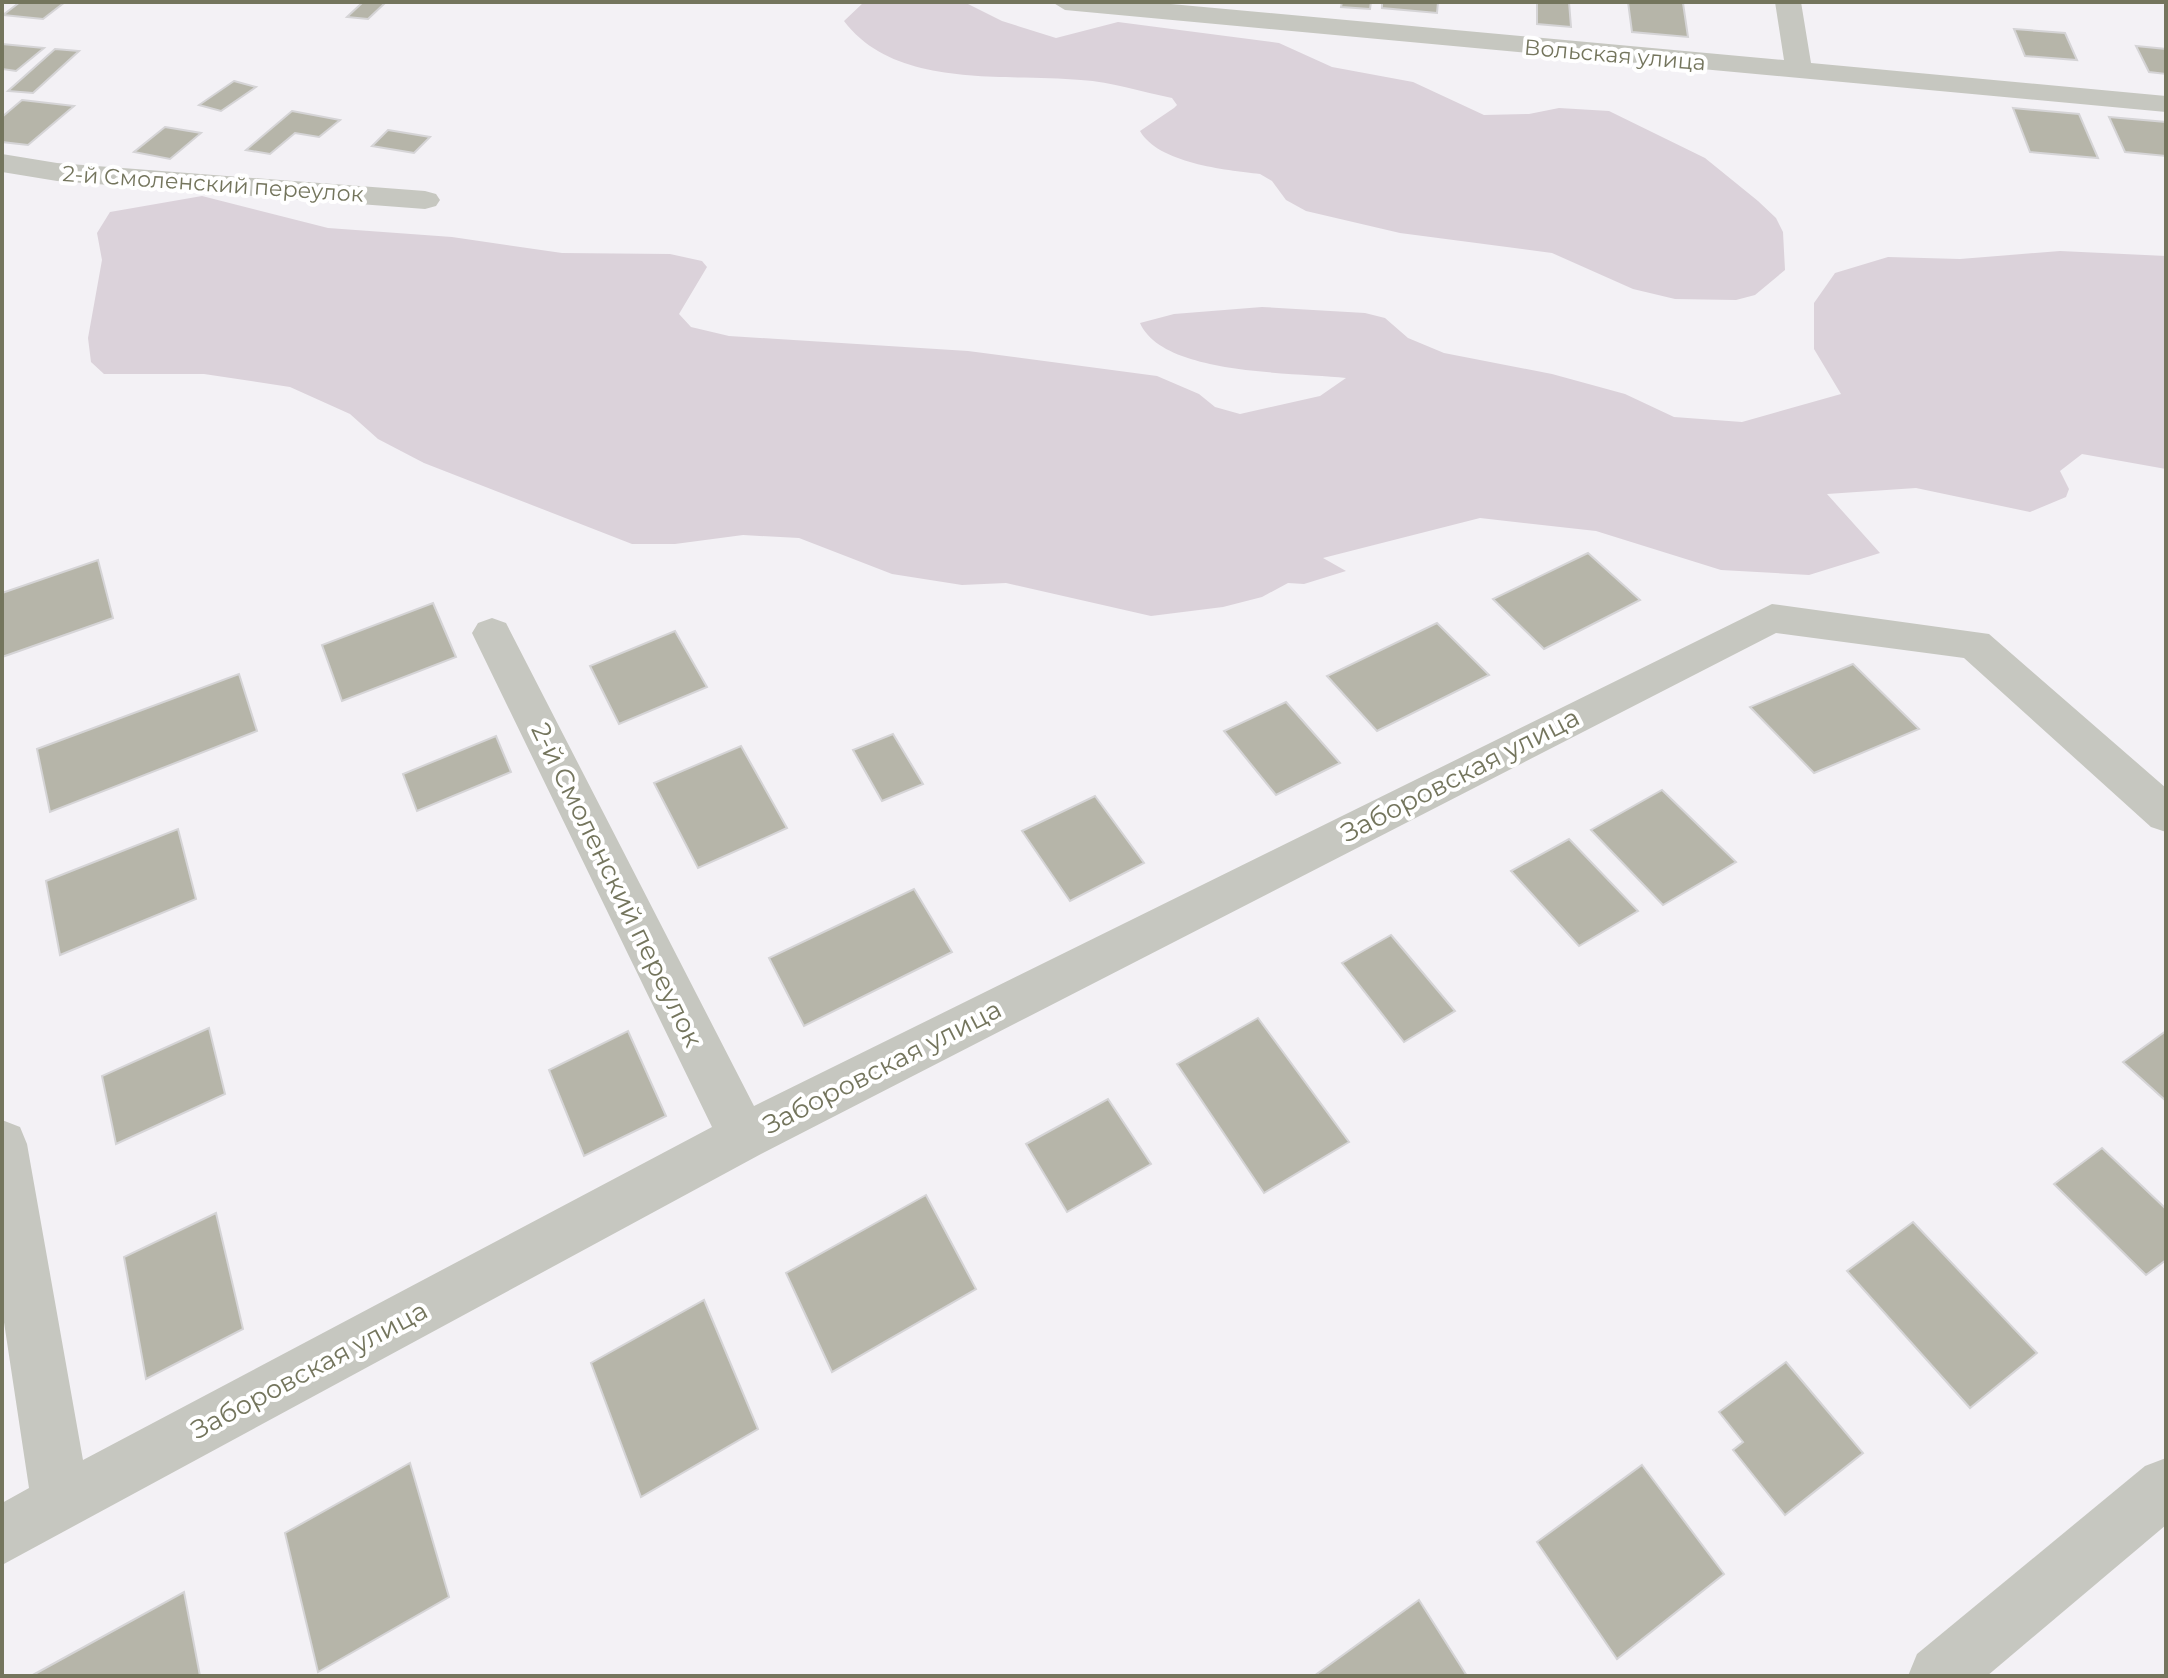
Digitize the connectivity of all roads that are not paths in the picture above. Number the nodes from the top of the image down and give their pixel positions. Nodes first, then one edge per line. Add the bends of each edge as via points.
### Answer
1 (1065, 2) edge
2 (1788, 2) edge
3 (1799, 71) junction
4 (2166, 104) edge
5 (2, 163) edge
6 (425, 200) dead end
7 (492, 633) dead end
8 (2166, 814) edge
9 (743, 1137) junction
10 (2, 1144) edge
11 (2166, 1487) edge
12 (61, 1503) junction
13 (2, 1535) edge
14 (1939, 1676) edge

1 - 3 street, Вольская улица
2 - 3 street
3 - 4 street, Вольская улица
5 - 6 street, 2-й Смоленский переулок via 57,172
7 - 9 street, 2-й Смоленский переулок
8 - 9 street, Заборовская улица via 1975,645 1772,618
9 - 12 street, Заборовская улица
10 - 12 street
11 - 14 street
12 - 13 street, Заборовская улица

